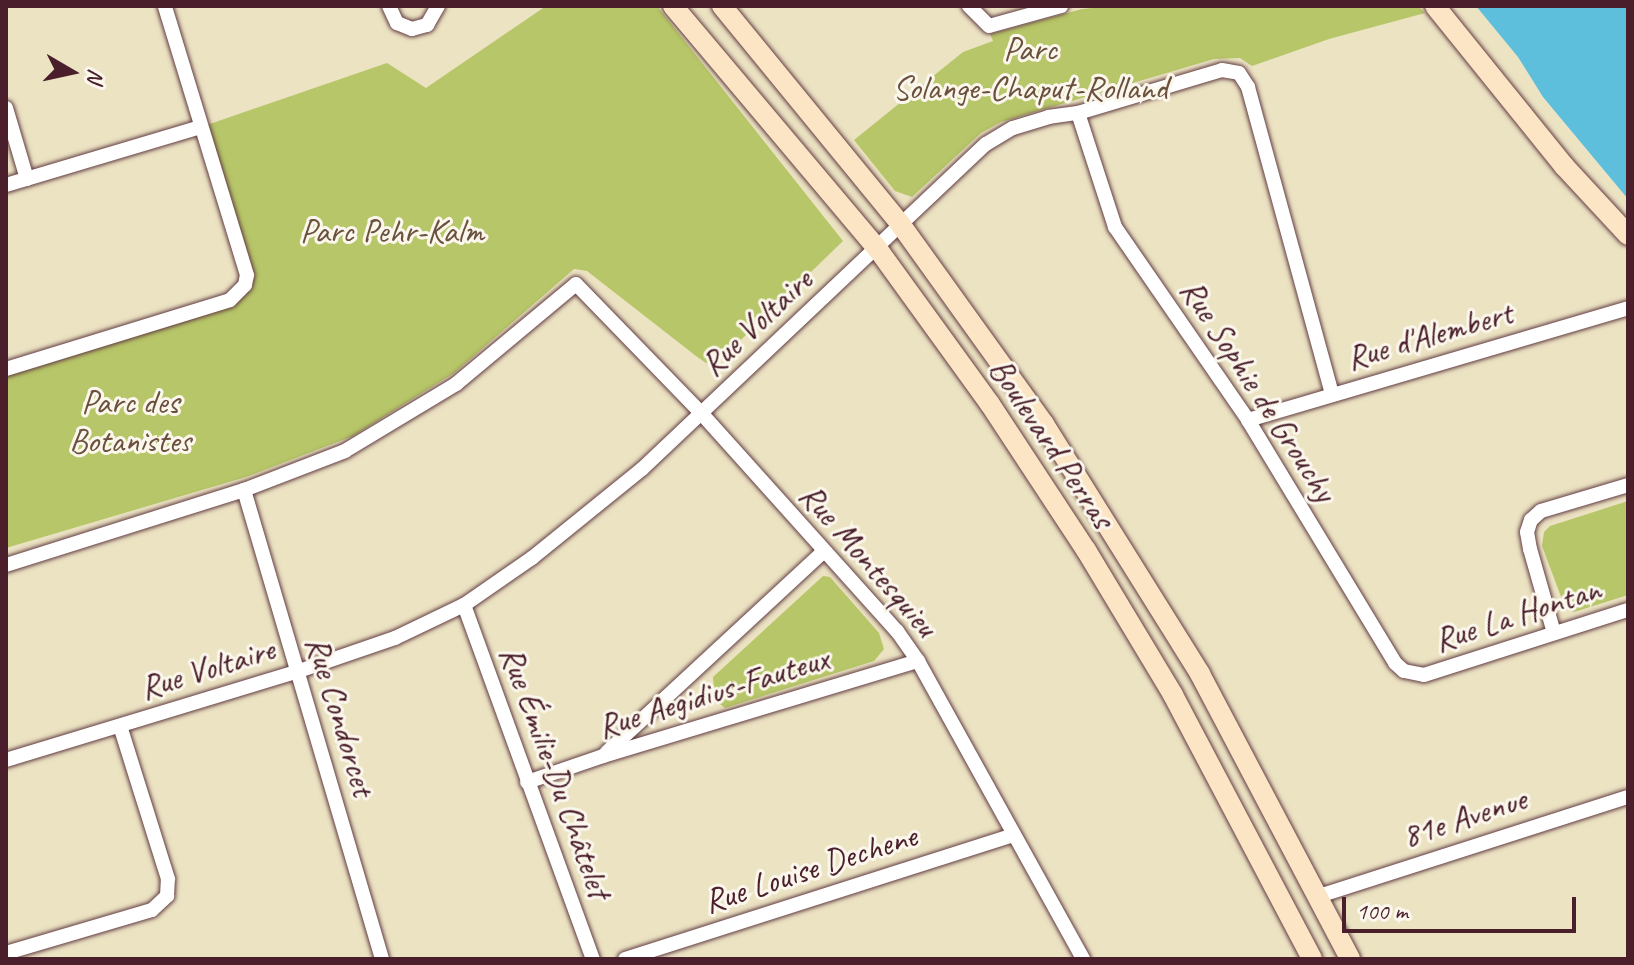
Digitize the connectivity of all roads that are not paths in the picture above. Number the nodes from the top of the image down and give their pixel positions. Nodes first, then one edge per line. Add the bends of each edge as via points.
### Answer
1 (165, 6) edge
2 (389, 6) edge
3 (438, 6) edge
4 (673, 6) edge
5 (722, 6) edge
6 (969, 6) edge
7 (1061, 6) edge
8 (1435, 6) edge
9 (6, 108) edge
10 (1078, 113) junction
11 (201, 127) junction
12 (27, 179) junction
13 (6, 185) edge
14 (901, 225) junction
15 (1628, 235) edge
16 (877, 248) junction
17 (1628, 308) edge
18 (6, 369) edge
19 (1332, 395) junction
20 (702, 414) junction
21 (1248, 420) junction
22 (1628, 485) edge
23 (244, 490) junction
24 (824, 551) junction
25 (6, 565) edge
26 (464, 605) junction
27 (1628, 610) edge
28 (1554, 633) junction
29 (918, 661) junction
30 (296, 672) junction
31 (1424, 675) joint
32 (120, 726) junction
33 (603, 756) junction
34 (6, 760) edge
35 (527, 782) junction
36 (1628, 797) edge
37 (1013, 835) junction
38 (1319, 896) junction
39 (6, 953) edge
40 (382, 959) edge
41 (593, 959) edge
42 (625, 959) edge
43 (1083, 959) edge
44 (1312, 959) edge
45 (1350, 959) edge

1 - 11 street
2 - 3 street via 397,23 412,29 427,25
4 - 16 main road, Boulevard Perras
5 - 14 main road, Boulevard Perras
6 - 7 street via 989,26
8 - 15 main road via 1564,166
9 - 12 street
10 - 14 street, Rue Voltaire via 1048,117 999,135
10 - 19 street, Rue Voltaire via 1222,70 1245,79
10 - 21 street, Rue Sophie de Grouchy via 1115,227
11 - 12 street
11 - 18 street via 247,275 242,292
12 - 13 street
14 - 16 street, Rue Voltaire
14 - 38 main road, Boulevard Perras via 1044,424 1159,603
16 - 20 street, Rue Voltaire
16 - 44 main road, Boulevard Perras via 990,404 1086,550 1212,764
17 - 19 street, Rue d'Alembert
19 - 21 street, Rue d'Alembert
20 - 23 street, Rue Montesquieu via 576,284 456,384 345,451
20 - 24 street, Rue Montesquieu
20 - 26 street, Rue Voltaire via 587,515
21 - 31 street, Rue Sophie de Grouchy via 1395,663
22 - 28 street via 1541,511 1531,520 1530,549
23 - 25 street
23 - 30 street, Rue Condorcet
24 - 29 street, Rue Montesquieu
24 - 33 street
26 - 30 street, Rue Voltaire via 395,638
26 - 35 street, Rue Émilie-Du Châtelet
27 - 28 street, Rue La Hontan
28 - 31 street, Rue La Hontan
29 - 33 street, Rue Aegidius-Fauteux
29 - 37 street, Rue Montesquieu
30 - 32 street, Rue Voltaire
30 - 40 street, Rue Condorcet
32 - 34 street, Rue Voltaire
32 - 39 street via 168,879 167,896 152,910
33 - 35 street, Rue Aegidius-Fauteux
35 - 41 street, Rue Émilie-Du Châtelet
36 - 38 street, 81e Avenue
37 - 42 street, Rue Louise Dechene
37 - 43 street, Rue Montesquieu
38 - 45 main road, Boulevard Perras

